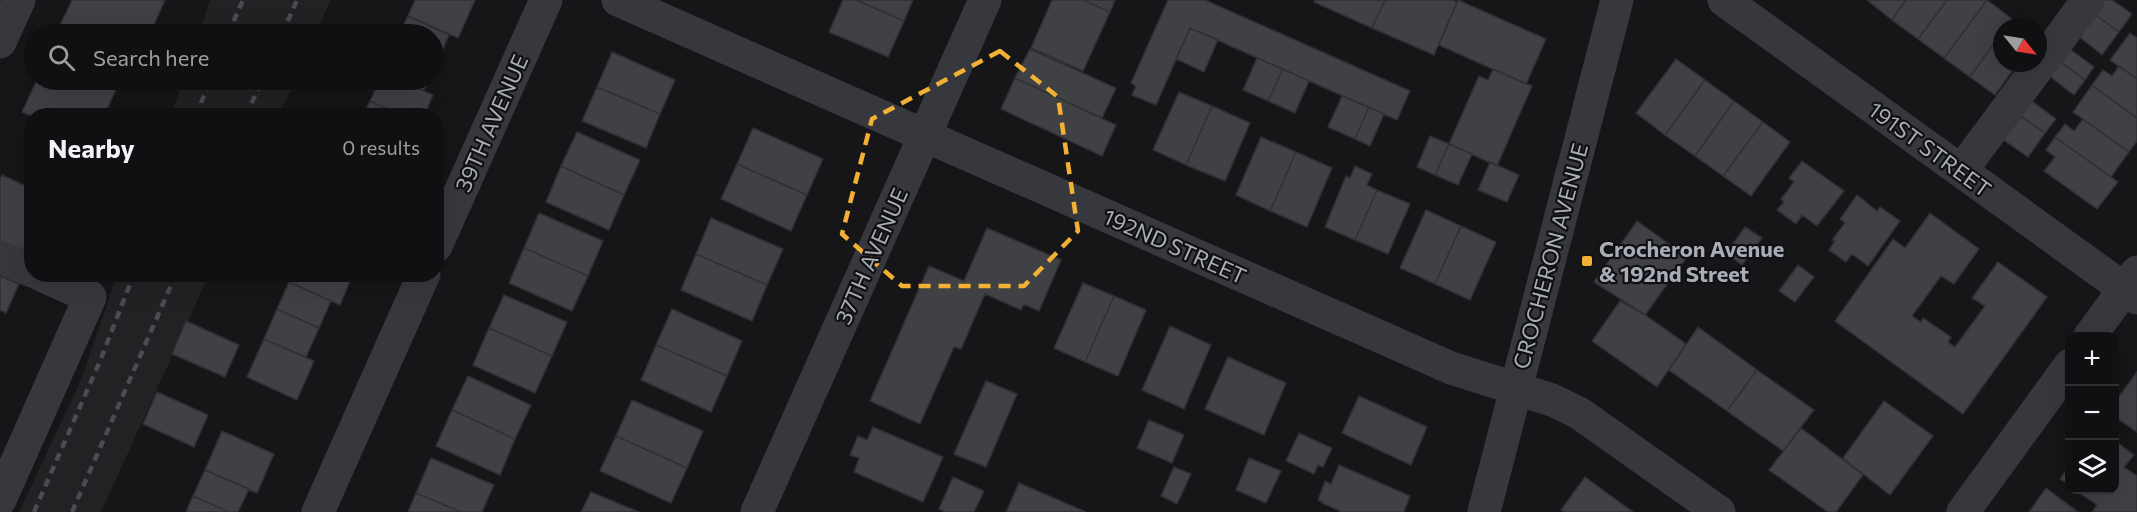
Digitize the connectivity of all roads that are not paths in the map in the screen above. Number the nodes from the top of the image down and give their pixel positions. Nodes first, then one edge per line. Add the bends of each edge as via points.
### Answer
1 (19, 0) edge
2 (546, 0) edge
3 (618, 0) edge
4 (985, 0) edge
5 (1724, 0) edge
6 (2088, 0) edge
7 (1612, 2) edge
8 (0, 42) edge
9 (924, 135) junction
10 (1961, 171) junction
11 (444, 228) edge
12 (0, 257) edge
13 (24, 268) edge
14 (57, 282) edge
15 (420, 282) edge
16 (2133, 287) edge
17 (2094, 332) edge
18 (2065, 372) edge
19 (1516, 388) junction
20 (0, 500) edge
21 (769, 508) edge
22 (318, 512) edge
23 (1484, 512) edge
24 (1719, 512) edge
25 (1963, 512) edge

1 - 8 street
2 - 11 street, 39TH AVENUE
3 - 9 street, 192ND STREET
4 - 9 street, 37TH AVENUE
5 - 10 street, 191ST STREET
6 - 10 street
7 - 19 street, CROCHERON AVENUE
9 - 19 street, 192ND STREET via 1451,368
9 - 21 street, 37TH AVENUE
10 - 16 street, 191ST STREET
12 - 13 street
14 - 20 street via 90,297
15 - 22 street
16 - 17 street
18 - 25 street
19 - 23 street, CROCHERON AVENUE
19 - 24 street, 192ND STREET via 1579,413

